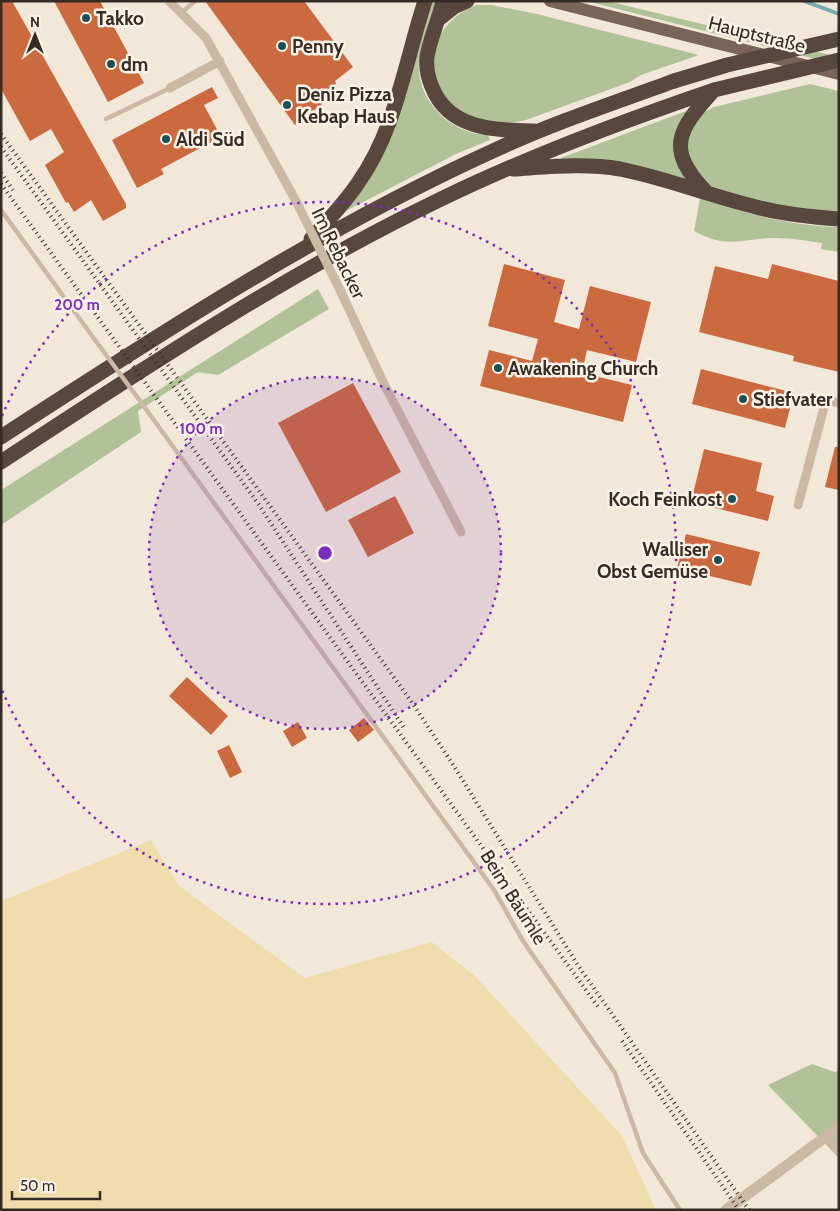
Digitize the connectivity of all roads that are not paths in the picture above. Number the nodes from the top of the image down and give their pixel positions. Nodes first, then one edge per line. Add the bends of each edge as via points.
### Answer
1 (169, 1) edge
2 (195, 1) edge
3 (443, 1) edge
4 (466, 1) edge
5 (550, 1) edge
6 (421, 5) edge
7 (181, 13) junction
8 (439, 19) junction
9 (839, 39) edge
10 (839, 60) edge
11 (220, 61) junction
12 (839, 74) edge
13 (170, 88) joint
14 (714, 90) junction
15 (106, 120) dead end
16 (538, 131) junction
17 (504, 170) junction
18 (706, 192) junction
19 (1, 210) edge
20 (839, 219) edge
21 (306, 246) junction
22 (839, 403) edge
23 (1, 437) edge
24 (1, 462) edge
25 (798, 505) dead end
26 (461, 532) dead end
27 (839, 1127) edge
28 (826, 1136) junction
29 (839, 1152) edge
30 (680, 1210) edge
31 (726, 1210) edge

1 - 7 street, Im Rebacker
2 - 7 lane
3 - 8 highway
4 - 8 highway
5 - 12 main road, Hauptstraße
6 - 21 highway via 389,125 373,159 358,184
7 - 11 street, Im Rebacker via 206,38
8 - 16 highway via 427,58 430,82 440,102 460,120 473,126
9 - 16 highway, bridge via 736,63
10 - 14 highway, bridge
11 - 13 street
11 - 26 street, Im Rebacker, bridge via 297,203 384,384
13 - 15 lane
14 - 17 highway via 602,129
14 - 18 highway via 686,124 681,144 689,173
16 - 21 highway via 434,178
17 - 18 highway via 565,166 618,169
17 - 24 highway via 438,200 306,271 216,324
18 - 20 highway via 780,213
19 - 30 lane, Beim Bäumle, bridge via 494,890 523,941 615,1073 643,1153
21 - 23 highway via 172,326
22 - 25 street via 826,400
27 - 28 street
28 - 29 street
28 - 31 street

